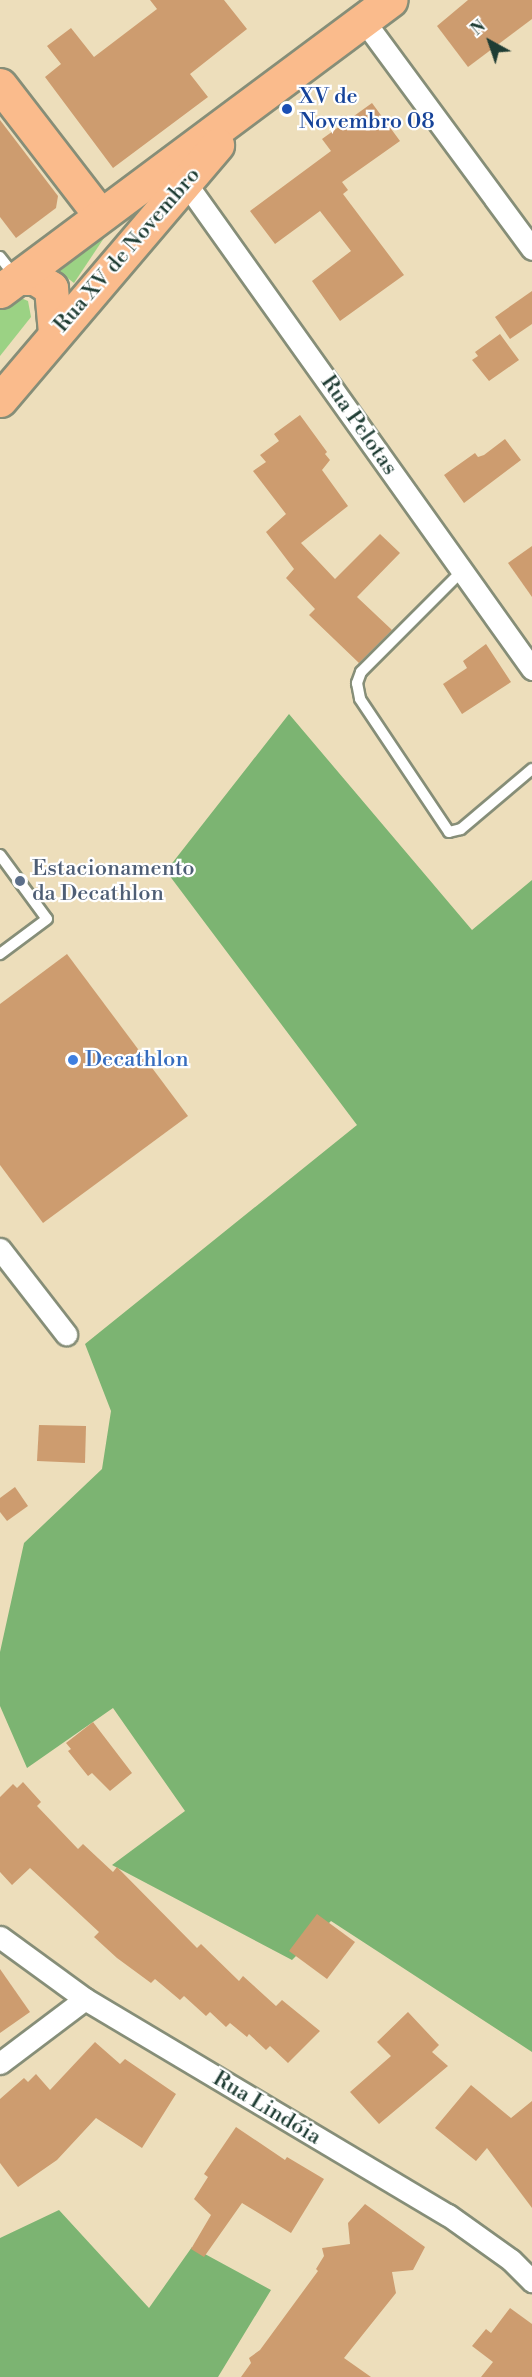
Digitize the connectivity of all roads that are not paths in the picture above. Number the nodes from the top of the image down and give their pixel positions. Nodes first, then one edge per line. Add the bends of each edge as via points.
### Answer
1 (391, 0) edge
2 (364, 21) junction
3 (0, 85) edge
4 (255, 100) junction
5 (185, 182) junction
6 (100, 214) junction
7 (532, 249) edge
8 (6, 276) edge
9 (55, 333) junction
10 (0, 400) edge
11 (462, 571) junction
12 (532, 669) edge
13 (532, 769) edge
14 (0, 855) edge
15 (0, 954) edge
16 (0, 1249) edge
17 (66, 1334) dead end
18 (0, 1937) edge
19 (85, 1999) junction
20 (0, 2062) edge
21 (532, 2281) edge

1 - 2 main road, Rua XV de Novembro
2 - 4 main road, Rua XV de Novembro
2 - 7 street
3 - 6 main road
4 - 5 main road, Rua XV de Novembro
4 - 6 main road, Rua XV de Novembro
5 - 9 main road, Rua XV de Novembro
5 - 11 street, Rua Pelotas
6 - 8 main road, Rua XV de Novembro
8 - 9 main road via 35,278 51,288
9 - 10 main road, Rua XV de Novembro
11 - 12 street, Rua Pelotas
11 - 13 lane via 361,672 357,683 360,699 449,832 461,829
14 - 15 lane via 47,919
16 - 17 street
18 - 19 street, Rua Lindóia
19 - 20 street
19 - 21 street, Rua Lindóia via 448,2215 511,2260

